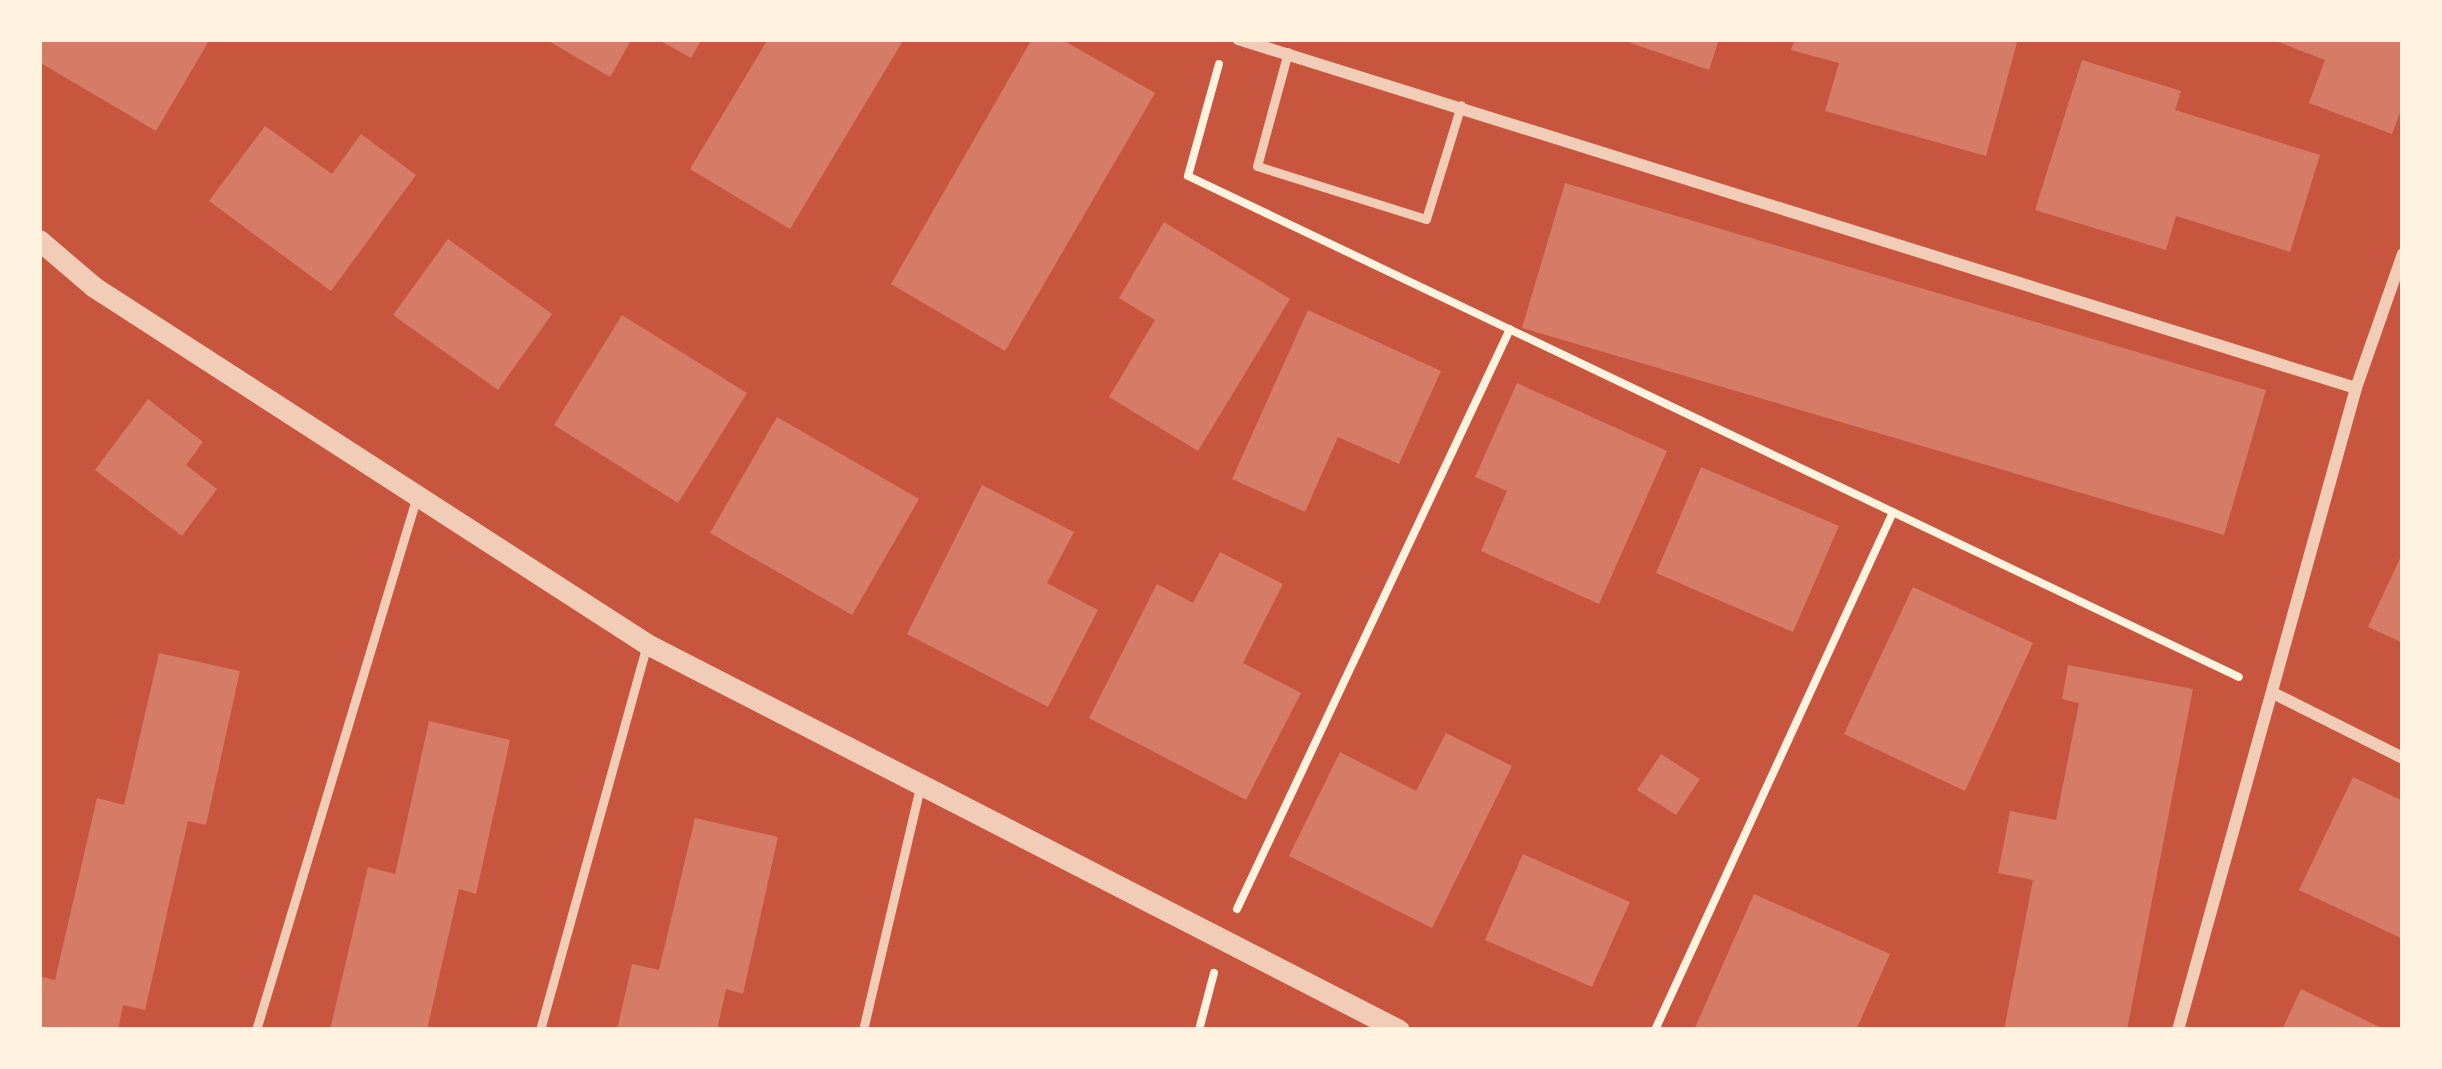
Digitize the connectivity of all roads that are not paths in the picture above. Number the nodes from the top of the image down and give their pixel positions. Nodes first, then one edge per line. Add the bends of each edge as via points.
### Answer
1 (1238, 39) edge
2 (1288, 52) junction
3 (1461, 104) junction
4 (39, 240) edge
5 (2403, 254) edge
6 (39, 261) edge
7 (94, 287) junction
8 (2356, 388) junction
9 (416, 499) junction
10 (647, 644) junction
11 (2273, 693) junction
12 (2403, 758) edge
13 (920, 787) junction
14 (256, 1030) edge
15 (540, 1030) edge
16 (862, 1030) edge
17 (1399, 1030) edge
18 (2178, 1030) edge

1 - 2 street
2 - 3 street
2 - 3 lane via 1257,166 1426,220
3 - 8 street
4 - 7 street
5 - 8 street
6 - 7 street
7 - 9 street
8 - 11 street
9 - 10 street
9 - 14 lane
10 - 13 street
10 - 15 lane
11 - 12 street
11 - 18 street
13 - 16 lane
13 - 17 street

